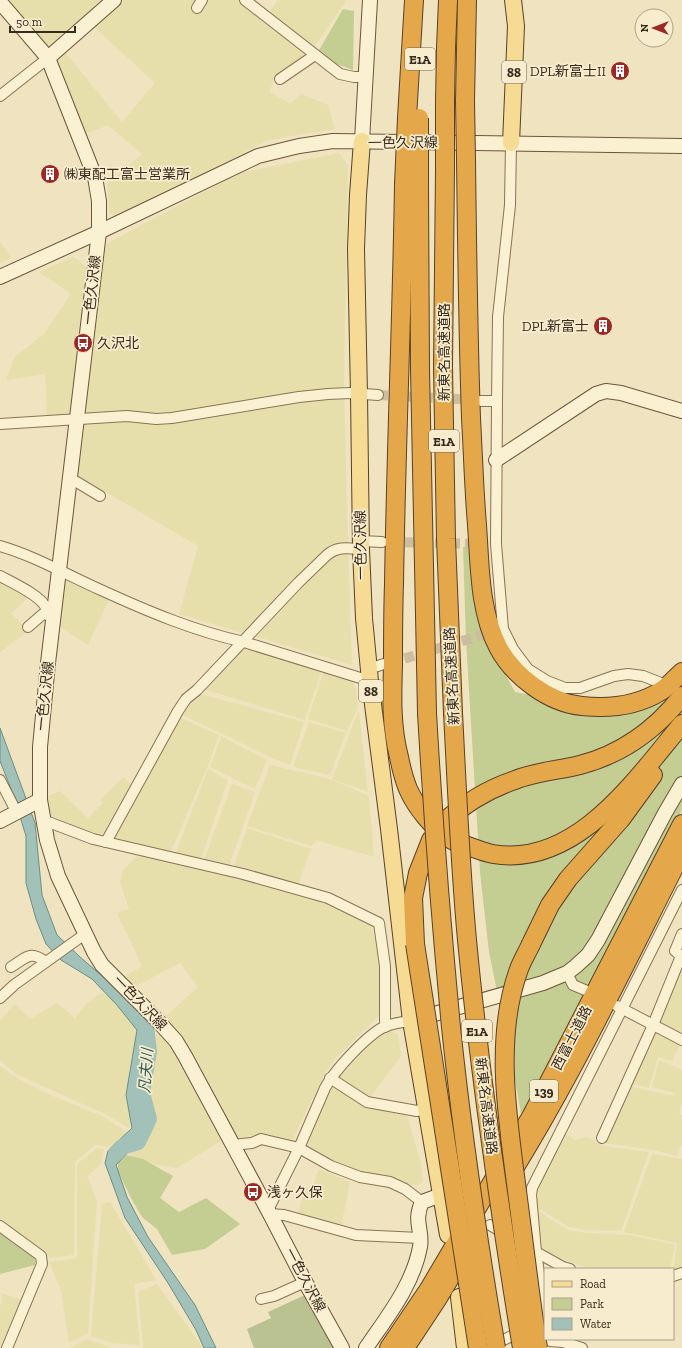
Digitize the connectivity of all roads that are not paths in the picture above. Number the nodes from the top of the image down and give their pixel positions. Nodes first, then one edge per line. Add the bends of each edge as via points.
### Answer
1 (114, 0) edge
2 (245, 0) edge
3 (370, 0) edge
4 (414, 0) edge
5 (422, 0) edge
6 (448, 0) edge
7 (466, 0) edge
8 (511, 1) edge
9 (0, 2) edge
10 (315, 55) junction
11 (48, 58) junction
12 (366, 77) junction
13 (280, 79) dead end
14 (0, 96) edge
15 (413, 118) junction
16 (362, 141) junction
17 (512, 143) junction
18 (682, 146) edge
19 (411, 185) junction
20 (99, 232) junction
21 (0, 277) edge
22 (360, 394) junction
23 (378, 395) tunnel mouth
24 (481, 401) tunnel mouth
25 (497, 401) junction
26 (682, 411) edge
27 (76, 419) junction
28 (0, 424) edge
29 (496, 460) junction
30 (70, 478) junction
31 (100, 496) dead end
32 (382, 542) tunnel mouth
33 (485, 544) tunnel mouth
34 (496, 544) junction
35 (361, 545) junction
36 (0, 546) edge
37 (60, 570) junction
38 (0, 576) edge
39 (51, 615) junction
40 (28, 627) dead end
41 (244, 642) junction
42 (384, 664) tunnel mouth
43 (682, 672) edge
44 (369, 675) junction
45 (661, 684) dead end
46 (682, 696) edge
47 (682, 725) edge
48 (0, 780) edge
49 (682, 784) edge
50 (35, 803) junction
51 (17, 813) junction
52 (674, 818) edge
53 (43, 820) junction
54 (0, 821) edge
55 (444, 822) dead end
56 (431, 840) dead end
57 (106, 842) junction
58 (682, 852) edge
59 (682, 890) edge
60 (679, 902) edge
61 (85, 934) junction
62 (682, 934) edge
63 (49, 960) junction
64 (12, 967) dead end
65 (567, 973) junction
66 (585, 990) dead end
67 (0, 998) edge
68 (618, 1006) junction
69 (412, 1021) junction
70 (653, 1025) junction
71 (385, 1027) junction
72 (682, 1040) edge
73 (330, 1078) junction
74 (426, 1108) junction
75 (602, 1138) dead end
76 (233, 1145) junction
77 (299, 1148) junction
78 (442, 1197) junction
79 (422, 1202) junction
80 (269, 1212) junction
81 (467, 1213) dead end
82 (490, 1225) dead end
83 (0, 1226) edge
84 (448, 1236) dead end
85 (420, 1238) junction
86 (536, 1252) junction
87 (566, 1268) edge
88 (305, 1282) junction
89 (459, 1297) dead end
90 (261, 1299) dead end
91 (544, 1309) edge
92 (544, 1320) edge
93 (544, 1327) edge
94 (547, 1344) edge
95 (7, 1348) edge
96 (342, 1348) edge
97 (366, 1348) edge
98 (389, 1348) edge
99 (405, 1348) edge
100 (465, 1348) edge
101 (478, 1348) edge
102 (487, 1348) edge
103 (496, 1348) edge
104 (522, 1348) edge
105 (582, 1348) edge

1 - 11 street
2 - 10 street
3 - 12 street
4 - 15 highway
5 - 15 highway, 新東名高速道路 / E1A
6 - 104 highway, 新東名高速道路 / E1A, bridge via 443,367 446,516 459,824 467,940 487,1122
7 - 43 highway, bridge via 465,101 474,498 482,587 488,618 499,647 514,669 545,694 578,706 616,707 644,700 662,690
8 - 17 main road, 88 via 516,26
9 - 11 street, 一色久沢線
10 - 12 street via 340,74
10 - 13 street
11 - 14 street
11 - 20 street, 一色久沢線 via 95,177 99,201
12 - 16 street
15 - 19 highway, 新東名高速道路 / E1A, bridge
16 - 17 street, 一色久沢線
16 - 20 street via 333,141 258,156
16 - 22 main road, 一色久沢線 / 88 via 356,249
17 - 18 street, 一色久沢線
17 - 25 street via 510,205 498,317
19 - 47 highway via 403,290 395,479 392,688 394,730 408,790 432,824 452,840 493,854 517,855 537,851 558,845 578,834 601,816
19 - 103 highway, 新東名高速道路 / E1A, bridge via 420,378 427,712 436,854 451,1027 466,1152
20 - 21 street
20 - 27 street, 一色久沢線
22 - 23 street
22 - 27 street via 299,397 172,418 127,416
22 - 35 main road, 一色久沢線 / 88
24 - 25 street
25 - 29 street
26 - 29 street via 622,393 606,391 596,394
27 - 28 street
27 - 30 street, 一色久沢線
29 - 34 street
30 - 31 street
30 - 37 street, 一色久沢線
32 - 35 street
33 - 34 street
34 - 45 street via 501,630 528,669 548,682 565,688 580,688 628,674 643,676
35 - 41 street via 339,548 327,554
35 - 44 main road, 一色久沢線 / 88
36 - 37 street
37 - 39 street, 一色久沢線
37 - 41 street via 100,590 195,629
38 - 39 street via 38,599
39 - 40 street via 43,614
39 - 50 street, 一色久沢線
41 - 44 street
41 - 57 street via 186,699
42 - 44 street
44 - 69 main road, 一色久沢線 / 88
46 - 55 highway via 660,722 639,739 612,754 582,764 516,779 485,792
47 - 93 highway, bridge via 660,766 625,813 568,879 550,905 518,971 512,994 505,1048 511,1143
48 - 51 street
49 - 52 street
50 - 51 street
50 - 53 street, 一色久沢線
51 - 54 street
52 - 65 street via 588,955
52 - 98 highway, 西富士道路 / 139 via 532,1115 429,1288
53 - 57 street
53 - 61 street, 一色久沢線 via 58,876
56 - 101 highway, bridge via 418,874 413,898 415,944
57 - 71 street via 243,874 328,898 379,923 386,966
58 - 99 highway, 西富士道路 / 139 via 542,1123 438,1298
59 - 60 street
60 - 68 street
61 - 63 street
61 - 76 street, 一色久沢線 via 102,965 176,1041
62 - 70 street via 675,951 681,956
63 - 64 street via 32,955
63 - 67 street
65 - 66 street via 574,985
65 - 69 street via 543,983
68 - 70 street
68 - 86 street via 532,1188
69 - 71 street
69 - 74 main road, 一色久沢線 / 88
70 - 72 street
70 - 75 street
71 - 73 street via 367,1039
73 - 74 street via 367,1102 417,1111
73 - 77 street
74 - 78 main road, 一色久沢線 / 88
76 - 77 street via 252,1143 261,1139
76 - 80 street, 一色久沢線
77 - 79 street via 338,1169 360,1177 390,1182 405,1189
77 - 80 street
78 - 79 street
78 - 81 street
78 - 84 main road, 一色久沢線 / 88
79 - 85 street via 417,1220
80 - 85 street via 356,1235
80 - 88 street, 一色久沢線
82 - 86 street
83 - 95 street via 41,1256 42,1264
85 - 97 street via 415,1264 404,1291
86 - 87 street
86 - 91 street
88 - 90 street
88 - 96 street, 一色久沢線
89 - 100 main road
92 - 102 street
94 - 105 street via 563,1342

